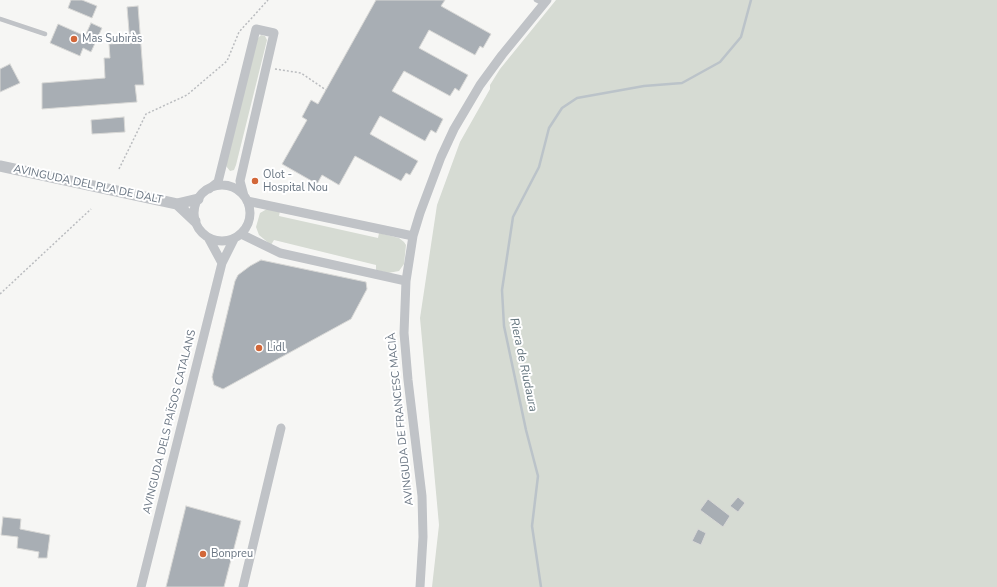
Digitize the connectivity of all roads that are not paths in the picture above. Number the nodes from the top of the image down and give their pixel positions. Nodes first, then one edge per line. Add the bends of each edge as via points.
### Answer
1 (542, 1) edge
2 (0, 19) edge
3 (45, 34) dead end
4 (0, 166) edge
5 (209, 189) junction
6 (246, 198) junction
7 (198, 199) junction
8 (177, 204) junction
9 (195, 221) junction
10 (413, 236) junction
11 (238, 237) junction
12 (209, 239) junction
13 (222, 263) junction
14 (406, 281) junction
15 (281, 428) dead end
16 (141, 587) edge
17 (243, 587) edge
18 (420, 587) edge

1 - 10 street, AVINGUDA DE FRANCESC MACIÀ via 480,85 454,129 440,157
2 - 3 lane
4 - 8 street, AVINGUDA DEL PLA DE DALT
5 - 6 street via 224,185
5 - 6 street via 218,182 256,29 274,33 240,182
5 - 7 street
6 - 10 street
6 - 11 street via 250,213 249,221
7 - 8 street, AVINGUDA DEL PLA DE DALT
7 - 9 street via 194,210
8 - 9 street, AVINGUDA DEL PLA DE DALT
9 - 12 street
10 - 14 street, AVINGUDA DE FRANCESC MACIÀ
11 - 12 street via 226,242
11 - 13 street, AVINGUDA DELS PAÏSOS CATALANS
11 - 14 street via 280,253
12 - 13 street
13 - 16 street, AVINGUDA DELS PAÏSOS CATALANS
14 - 18 street, AVINGUDA DE FRANCESC MACIÀ via 404,333 422,496 423,555
15 - 17 street

